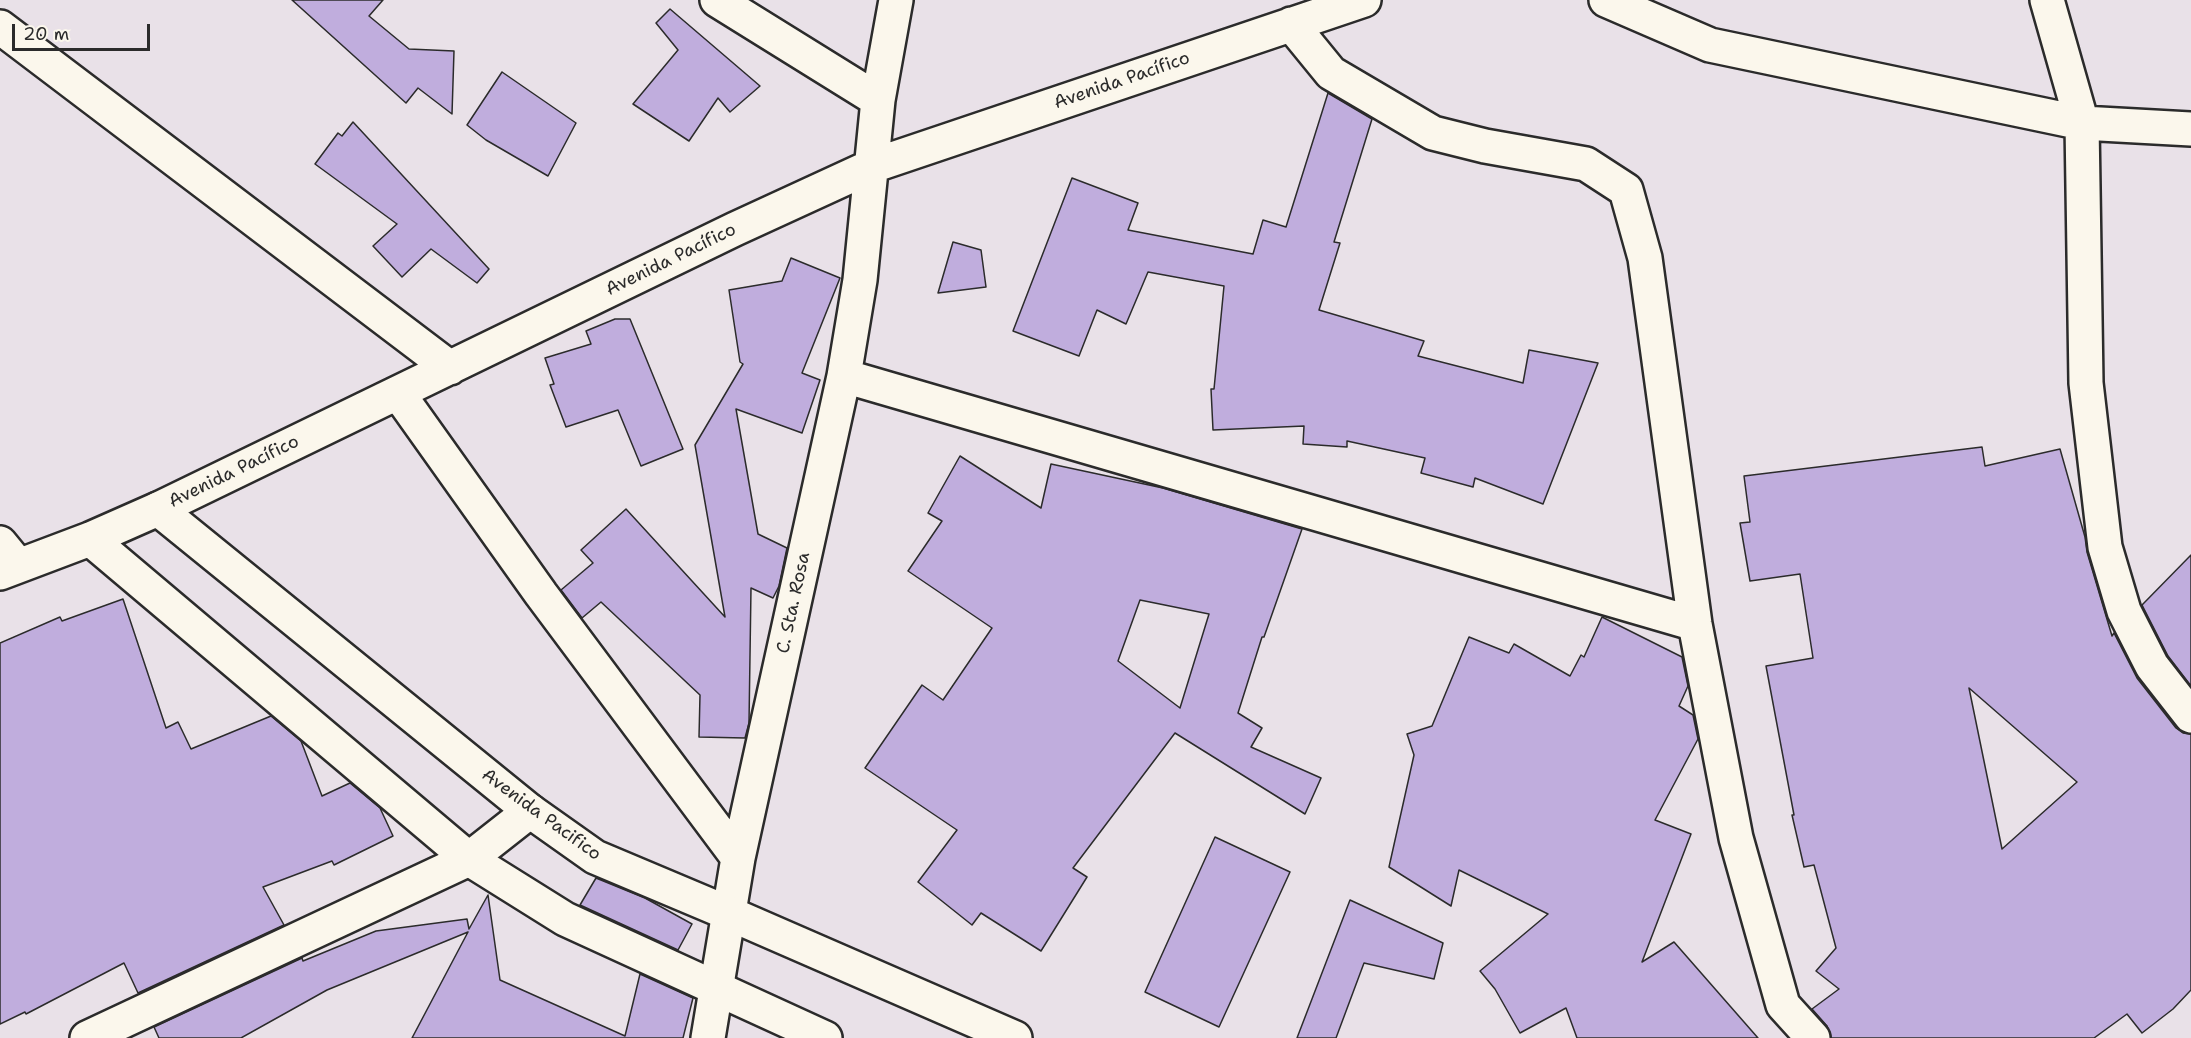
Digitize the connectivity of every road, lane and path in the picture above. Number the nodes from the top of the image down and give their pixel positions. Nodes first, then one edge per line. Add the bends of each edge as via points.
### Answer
1 (717, 0) edge
2 (896, 0) edge
3 (1364, 0) edge
4 (1606, 0) edge
5 (2047, 0) edge
6 (1291, 24) junction
7 (0, 27) edge
8 (878, 100) junction
9 (2082, 123) junction
10 (2191, 129) edge
11 (872, 166) junction
12 (450, 368) junction
13 (844, 376) junction
14 (398, 393) junction
15 (158, 509) junction
16 (90, 539) junction
17 (6, 560) edge
18 (1695, 624) junction
19 (2191, 716) edge
20 (530, 811) junction
21 (738, 858) junction
22 (469, 859) junction
23 (728, 913) junction
24 (716, 989) junction
25 (1008, 1036) edge
26 (87, 1038) edge
27 (708, 1038) edge
28 (825, 1038) edge
29 (1813, 1038) edge

1 - 8 street
2 - 8 street, C. Sta. Rosa
3 - 6 street, Avenida Pacífico
4 - 9 street via 1710,45
5 - 9 street
6 - 11 street, Avenida Pacífico
6 - 18 street via 1331,73 1433,133 1586,164 1626,190 1645,258
7 - 12 street
8 - 11 street, C. Sta. Rosa
9 - 10 street
9 - 19 street via 2086,383 2105,547 2124,611 2138,639 2152,666
11 - 12 street, Avenida Pacífico
11 - 13 street, C. Sta. Rosa via 860,280
12 - 14 street, Avenida Pacífico
13 - 18 street
13 - 21 street, C. Sta. Rosa
14 - 15 street, Avenida Pacífico
14 - 21 street via 541,594
15 - 16 street, Avenida Pacífico
15 - 20 street, Avenida Pacifico
16 - 17 street, Avenida Pacífico
16 - 22 street
18 - 29 street via 1736,838 1783,1005
20 - 22 street
20 - 23 street, Avenida Pacifico via 595,857
21 - 23 street, C. Sta. Rosa
22 - 24 street via 565,919
22 - 26 street
23 - 24 street, C. Sta. Rosa
23 - 25 street, Avenida Pacifico
24 - 27 street, C. Sta. Rosa
24 - 28 street

